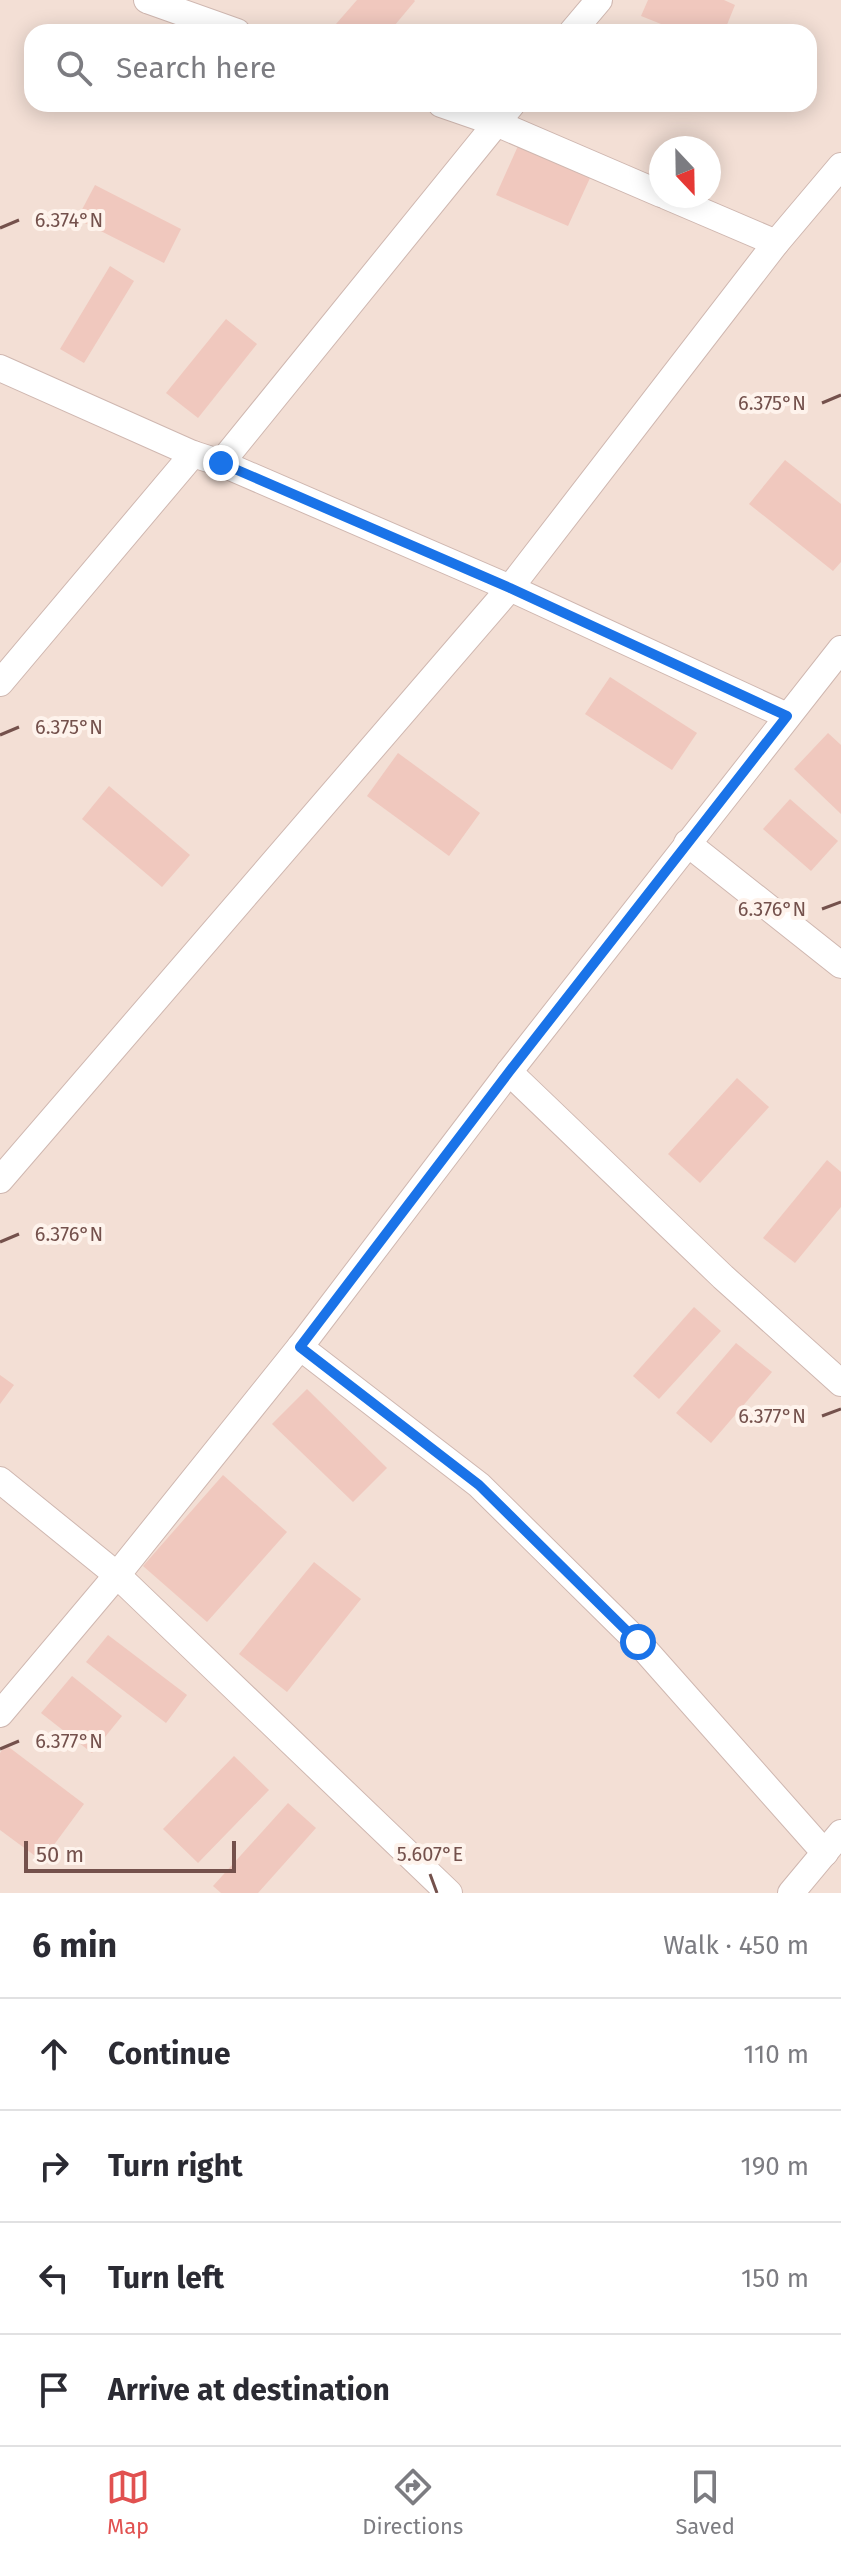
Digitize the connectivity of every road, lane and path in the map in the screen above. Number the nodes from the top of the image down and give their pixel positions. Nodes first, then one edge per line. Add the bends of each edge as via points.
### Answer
1 (147, 0) edge
2 (599, 0) edge
3 (214, 24) edge
4 (579, 24) edge
5 (504, 114) edge
6 (841, 166) edge
7 (649, 188) edge
8 (694, 208) edge
9 (776, 243) junction
10 (0, 368) edge
11 (193, 454) junction
12 (221, 463) junction
13 (510, 588) junction
14 (841, 649) edge
15 (0, 683) edge
16 (787, 716) junction
17 (687, 843) junction
18 (841, 965) edge
19 (509, 1072) junction
20 (0, 1180) edge
21 (300, 1347) junction
22 (841, 1383) edge
23 (0, 1480) edge
24 (117, 1575) junction
25 (0, 1714) edge
26 (833, 1843) edge
27 (449, 1893) edge
28 (791, 1893) edge

1 - 3 street
2 - 4 street
5 - 7 street
5 - 12 street
6 - 9 street
8 - 9 street
9 - 13 street
10 - 11 street
11 - 12 street
11 - 15 street
12 - 13 street
13 - 16 street
13 - 20 street
14 - 16 street
16 - 17 street
17 - 18 street
17 - 19 street
19 - 21 street
19 - 22 street
21 - 24 street
21 - 26 street via 479,1485
23 - 24 street
24 - 25 street
24 - 27 street
26 - 28 street

